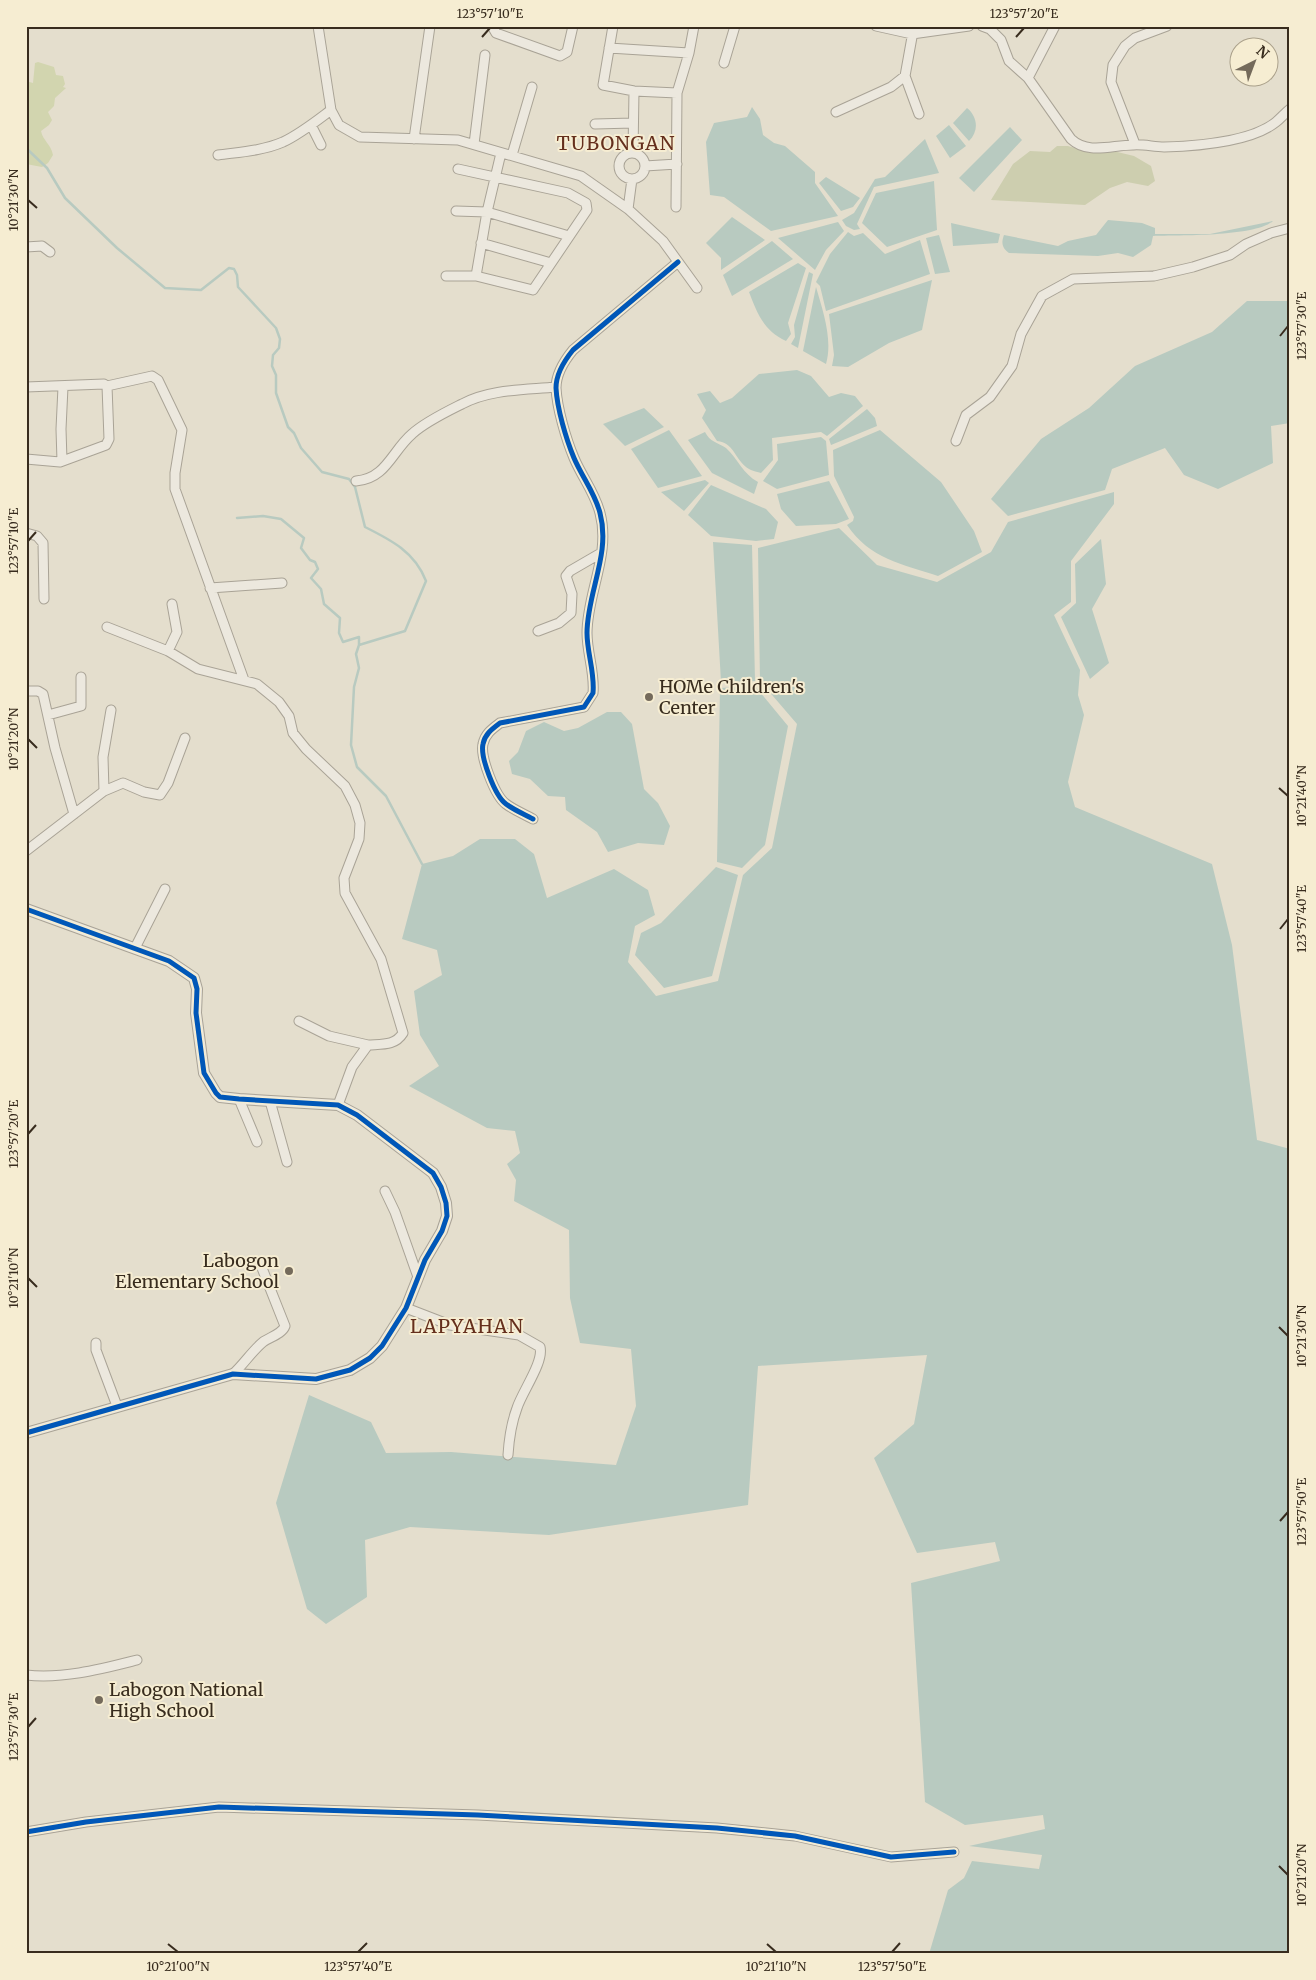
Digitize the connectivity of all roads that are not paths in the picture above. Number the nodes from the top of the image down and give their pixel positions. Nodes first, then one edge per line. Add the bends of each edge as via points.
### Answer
1 (318, 26) edge
2 (430, 26) edge
3 (492, 26) edge
4 (573, 26) edge
5 (613, 26) edge
6 (694, 26) edge
7 (735, 26) edge
8 (876, 26) edge
9 (969, 26) edge
10 (982, 26) edge
11 (1055, 26) edge
12 (1167, 26) edge
13 (913, 30) edge
14 (609, 48) junction
15 (689, 53) junction
16 (485, 55) dead end
17 (724, 63) dead end
18 (904, 76) junction
19 (1028, 78) junction
20 (532, 88) dead end
21 (634, 90) junction
22 (677, 93) junction
23 (1290, 109) edge
24 (331, 110) junction
25 (836, 112) dead end
26 (919, 114) dead end
27 (633, 123) junction
28 (595, 124) dead end
29 (311, 125) junction
30 (414, 139) junction
31 (474, 144) junction
32 (1134, 144) junction
33 (321, 145) dead end
34 (501, 152) junction
35 (633, 153) junction
36 (218, 155) dead end
37 (512, 155) junction
38 (677, 164) junction
39 (646, 166) junction
40 (458, 169) dead end
41 (496, 176) junction
42 (632, 179) junction
43 (676, 207) dead end
44 (628, 209) junction
45 (456, 211) dead end
46 (487, 212) junction
47 (1290, 228) edge
48 (569, 236) junction
49 (481, 243) junction
50 (26, 247) edge
51 (50, 252) dead end
52 (678, 262) junction
53 (551, 263) junction
54 (446, 276) dead end
55 (476, 276) junction
56 (697, 288) dead end
57 (107, 386) junction
58 (26, 387) edge
59 (63, 387) junction
60 (556, 387) junction
61 (956, 441) dead end
62 (26, 459) edge
63 (62, 461) junction
64 (356, 481) dead end
65 (26, 533) edge
66 (602, 553) junction
67 (282, 583) dead end
68 (210, 588) junction
69 (44, 599) dead end
70 (172, 604) dead end
71 (107, 627) dead end
72 (538, 631) dead end
73 (168, 651) junction
74 (81, 677) dead end
75 (244, 680) junction
76 (26, 691) edge
77 (111, 710) dead end
78 (48, 715) junction
79 (185, 738) dead end
80 (104, 791) junction
81 (74, 814) junction
82 (533, 819) dead end
83 (26, 852) edge
84 (165, 889) dead end
85 (26, 909) edge
86 (135, 948) junction
87 (299, 1021) dead end
88 (368, 1045) junction
89 (239, 1099) junction
90 (270, 1101) junction
91 (338, 1105) junction
92 (257, 1142) dead end
93 (287, 1162) dead end
94 (385, 1191) dead end
95 (260, 1264) dead end
96 (418, 1277) junction
97 (406, 1308) junction
98 (96, 1344) dead end
99 (233, 1374) junction
100 (117, 1406) junction
101 (26, 1433) edge
102 (508, 1455) dead end
103 (137, 1660) dead end
104 (26, 1675) edge
105 (26, 1832) edge
106 (954, 1852) dead end

1 - 24 street
2 - 30 street
3 - 4 street via 496,33 560,56 567,52
5 - 14 street
6 - 15 street
7 - 17 street
8 - 13 street
9 - 13 street
10 - 19 street via 1001,40 1009,61
11 - 19 street
12 - 32 street via 1135,38 1125,46 1113,65 1111,82
13 - 18 street
14 - 15 street
14 - 21 street via 604,87
15 - 22 street
16 - 31 street
18 - 25 street via 890,87
18 - 26 street
19 - 32 street via 1066,133 1079,146 1087,149
20 - 37 street
21 - 22 street
21 - 27 street
22 - 38 street
23 - 32 street via 1262,130 1211,143 1162,147
24 - 29 street
24 - 30 street via 339,125 360,137
27 - 28 street
27 - 35 street
29 - 33 street
29 - 36 street via 269,147
30 - 31 street
31 - 34 street
34 - 37 street
34 - 41 street
35 - 39 street via 644,160
35 - 42 street via 621,158 619,165 621,172
37 - 44 street via 581,176
38 - 39 street
38 - 43 street
39 - 42 street via 644,173
40 - 41 street
41 - 46 street
41 - 48 street via 568,193 586,203 587,210
42 - 44 street
44 - 52 street via 663,241
45 - 46 street
46 - 48 street
46 - 49 street
47 - 61 street via 1271,233 1230,254 1194,267 1154,276 1073,279 1042,296 1021,334 1012,366 990,397 966,415
48 - 53 street
49 - 53 street
49 - 55 street
50 - 51 street via 42,246
52 - 56 street
52 - 60 street via 573,350 563,363
53 - 55 street via 533,290
54 - 55 street
57 - 59 street
57 - 63 street via 108,442
57 - 68 street via 152,376 166,395 182,430 175,473 176,489
58 - 59 street
59 - 63 street
60 - 64 street via 502,392 472,399 413,432 372,479
60 - 66 street via 574,459 601,514
62 - 63 street
65 - 69 street via 37,536 42,543
66 - 72 street via 566,576 572,594 571,614 559,623
66 - 82 street via 587,632 594,687 590,700 584,707 500,724 490,730 482,745 483,758 504,803
67 - 68 street
68 - 75 street
70 - 73 street via 177,632
71 - 73 street
73 - 75 street via 198,669
74 - 78 street via 81,706
75 - 88 street via 257,684 279,702 289,716 293,733 345,786 355,805 360,824 359,839 344,878 345,893 381,959 403,1033 398,1041 391,1044
76 - 78 street via 41,692
77 - 80 street via 104,757
78 - 81 street
79 - 80 street via 168,783 160,795 123,783
80 - 81 street
81 - 83 street
84 - 86 street
85 - 86 street
86 - 89 street via 169,961 194,978 204,1074 220,1097
87 - 88 street via 329,1036
88 - 91 street via 352,1067
89 - 90 street
89 - 92 street
90 - 91 street
90 - 93 street
91 - 96 street via 357,1115 432,1173 441,1188 447,1216
94 - 96 street
95 - 99 street via 285,1326 283,1331 260,1345
96 - 97 street
97 - 99 street via 382,1346 350,1370 316,1379
97 - 102 street via 450,1325 519,1335 540,1347 542,1352 538,1363 517,1408
98 - 100 street
99 - 100 street
100 - 101 street
103 - 104 street via 58,1676
105 - 106 street via 219,1807 478,1815 717,1828 795,1836 891,1857

